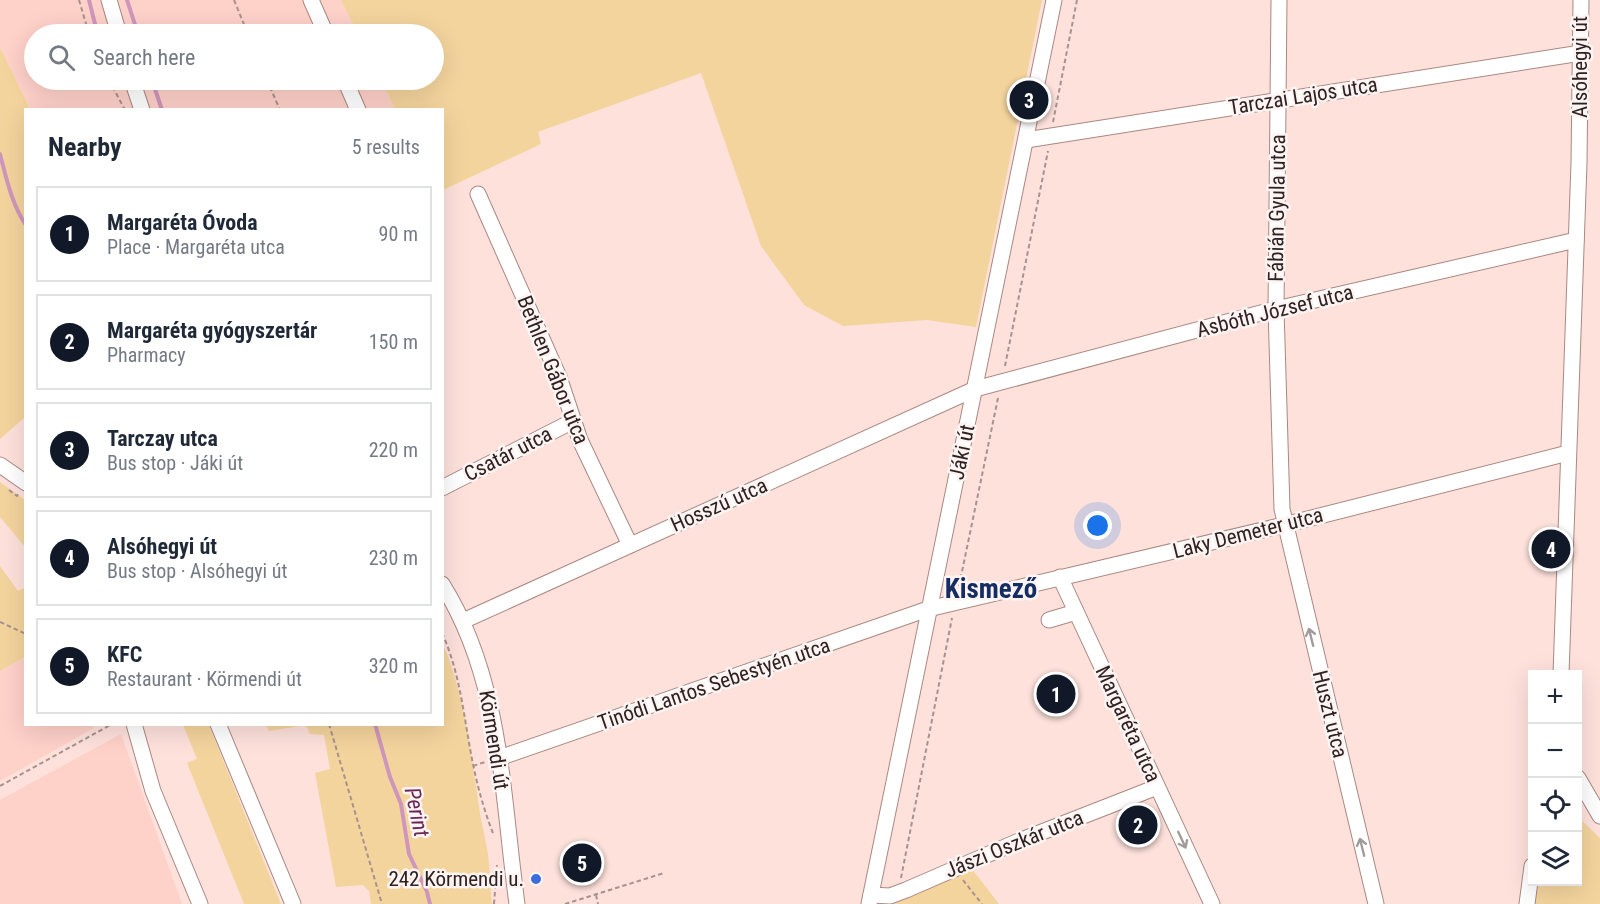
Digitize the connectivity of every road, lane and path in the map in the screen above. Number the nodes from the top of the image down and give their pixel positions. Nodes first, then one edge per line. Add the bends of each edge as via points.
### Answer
1 (79, 0) edge
2 (109, 0) edge
3 (234, 0) edge
4 (311, 0) edge
5 (1054, 0) edge
6 (1077, 0) edge
7 (1279, 0) edge
8 (1581, 0) edge
9 (86, 24) edge
10 (116, 24) edge
11 (244, 24) edge
12 (322, 24) edge
13 (1581, 53) junction
14 (114, 90) edge
15 (135, 90) edge
16 (271, 90) edge
17 (349, 90) edge
18 (1278, 99) junction
19 (124, 108) edge
20 (141, 108) edge
21 (279, 108) edge
22 (357, 108) edge
23 (1051, 136) junction
24 (1026, 140) junction
25 (478, 194) dead end
26 (1576, 240) junction
27 (1276, 309) junction
28 (1001, 382) junction
29 (975, 389) junction
30 (573, 421) junction
31 (1568, 453) junction
32 (0, 465) edge
33 (24, 482) edge
34 (444, 487) edge
35 (1284, 525) junction
36 (630, 545) junction
37 (1060, 577) junction
38 (444, 588) edge
39 (955, 603) junction
40 (928, 609) junction
41 (1076, 612) junction
42 (1049, 620) dead end
43 (463, 621) junction
44 (0, 622) edge
45 (24, 633) edge
46 (444, 638) edge
47 (1560, 670) edge
48 (108, 726) edge
49 (135, 726) edge
50 (219, 726) edge
51 (329, 726) edge
52 (499, 758) junction
53 (0, 786) edge
54 (1157, 787) junction
55 (1582, 789) edge
56 (1600, 816) edge
57 (495, 840) dead end
58 (498, 860) dead end
59 (952, 869) junction
60 (664, 873) dead end
61 (1530, 886) edge
62 (898, 893) junction
63 (596, 894) junction
64 (870, 899) edge
65 (200, 904) edge
66 (293, 904) edge
67 (382, 904) edge
68 (494, 904) edge
69 (517, 904) edge
70 (566, 904) edge
71 (598, 904) edge
72 (982, 904) edge
73 (1212, 904) edge
74 (1376, 904) edge
75 (1527, 904) edge

1 - 9 path
2 - 10 street
3 - 11 path
4 - 12 street
5 - 24 street, Jáki út
6 - 23 path
7 - 18 street, Fábián Gyula utca
8 - 13 street, Alsóhegyi út
13 - 18 street, Tarczai Lajos utca
13 - 26 street, Alsóhegyi út
14 - 19 path
15 - 20 street
16 - 21 path
17 - 22 street
18 - 23 street, Tarczai Lajos utca
18 - 27 street, Fábián Gyula utca
23 - 24 street, Tarczai Lajos utca
23 - 28 path
24 - 29 street, Jáki út
25 - 30 street, Bethlen Gábor utca via 558,377
26 - 27 street, Asbóth József utca
26 - 31 street, Alsóhegyi út
27 - 28 street, Asbóth József utca
27 - 35 street, Fábián Gyula utca
28 - 29 street, Asbóth József utca
28 - 39 path
29 - 36 street, Hosszú utca
29 - 40 street, Jáki út
30 - 34 street, Csatár utca
30 - 36 street, Bethlen Gábor utca
31 - 35 street, Laky Demeter utca
31 - 47 street, Alsóhegyi út
32 - 33 street
35 - 37 street, Laky Demeter utca
74 -> 35 street, Huszt utca
36 - 43 street, Hosszú utca
37 - 39 street, Laky Demeter utca
37 - 41 street, Margaréta utca
38 - 43 street, Körmendi út
39 - 40 street, Laky Demeter utca
39 - 62 path
40 - 52 street, Tinódi Lantos Sebestyén utca
40 - 64 street, Jáki út
41 - 42 street
41 - 54 street, Margaréta utca
43 - 52 street, Körmendi út via 485,682
44 - 45 path
46 - 57 path via 456,669 473,766
48 - 53 path
49 - 65 street via 153,791
50 - 66 street
51 - 67 path
52 - 69 street, Körmendi út
54 - 59 street, Jászi Oszkár utca
54 -> 73 street, Margaréta utca
55 - 56 street
58 - 68 path
59 - 62 street, Jászi Oszkár utca
59 - 72 path
60 - 63 path
61 - 75 street
62 - 64 street, Jászi Oszkár utca
63 - 70 path
63 - 71 path

